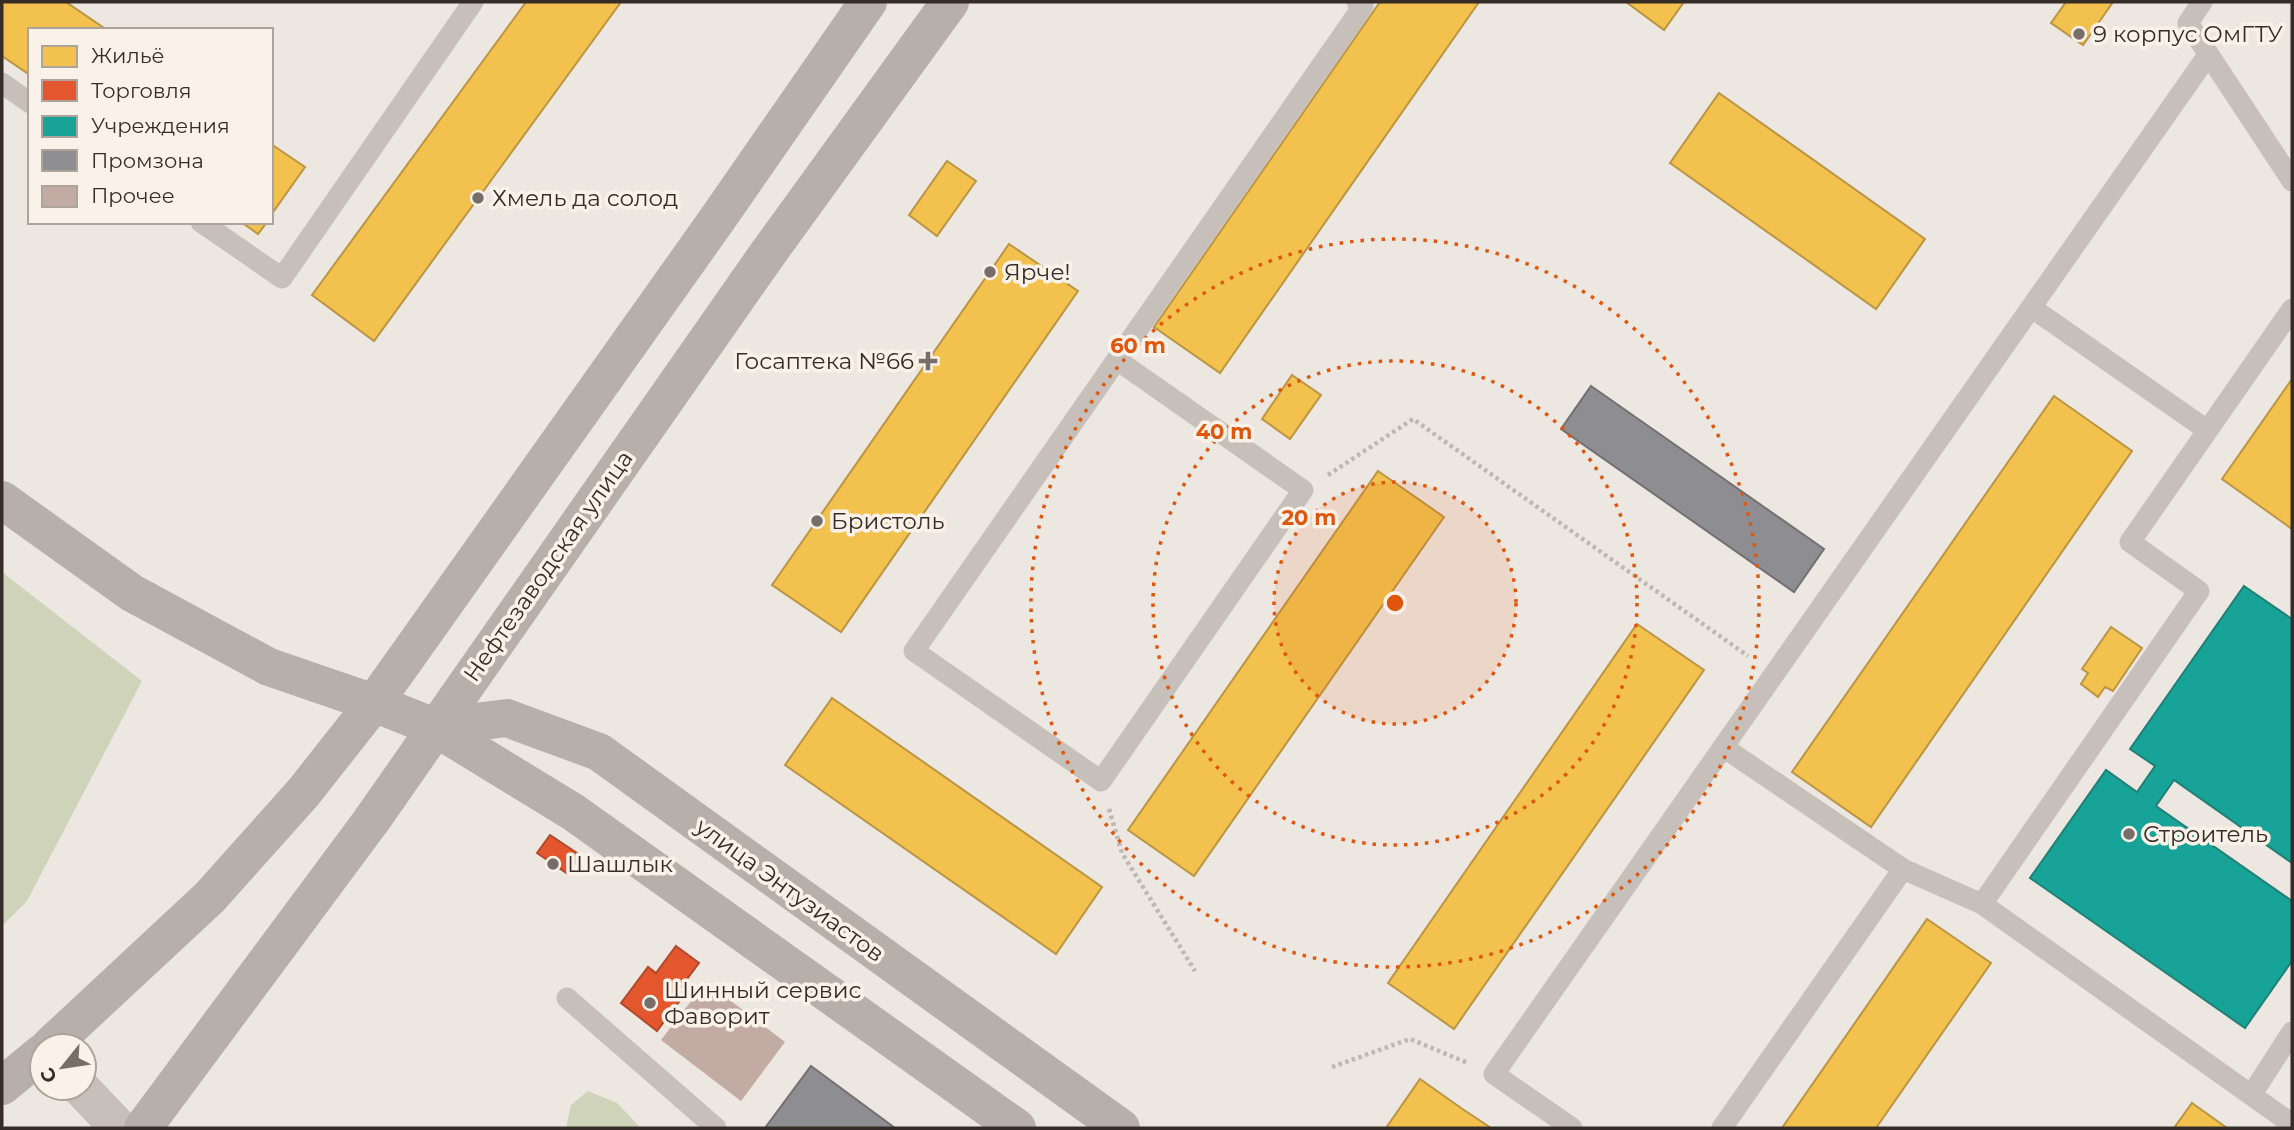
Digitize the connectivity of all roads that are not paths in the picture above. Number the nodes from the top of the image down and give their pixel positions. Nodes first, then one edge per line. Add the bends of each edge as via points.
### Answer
1 (473, 2) edge
2 (868, 2) edge
3 (950, 2) edge
4 (1357, 2) edge
5 (2203, 2) edge
6 (2208, 55) junction
7 (2, 83) edge
8 (28, 102) edge
9 (2292, 181) edge
10 (204, 224) edge
11 (2032, 308) junction
12 (2292, 309) edge
13 (1117, 360) junction
14 (2207, 430) junction
15 (2, 500) edge
16 (374, 703) junction
17 (434, 727) junction
18 (1723, 747) junction
19 (1903, 869) junction
20 (1982, 904) junction
21 (568, 998) dead end
22 (65, 1032) edge
23 (2292, 1032) edge
24 (28, 1065) edge
25 (2, 1086) edge
26 (2252, 1094) junction
27 (94, 1102) edge
28 (2292, 1124) edge
29 (119, 1128) edge
30 (143, 1128) edge
31 (716, 1128) edge
32 (1017, 1128) edge
33 (1121, 1128) edge
34 (1572, 1128) edge
35 (1722, 1128) edge

1 - 10 lane via 282,278
2 - 16 main road
3 - 17 main road, Нефтезаводская улица
4 - 13 lane via 1363,6
5 - 6 lane via 2188,23
6 - 9 lane
6 - 11 lane
7 - 8 lane
11 - 14 lane
11 - 18 lane
12 - 14 lane
13 - 13 lane via 914,651 1101,781 1303,490
14 - 20 lane via 2130,542 2199,591
15 - 16 main road, улица Энтузиастов via 143,599 269,667
16 - 17 main road, улица Энтузиастов
16 - 22 main road via 303,793 210,897
17 - 30 main road, Нефтезаводская улица via 363,832
17 - 32 main road, улица Энтузиастов via 573,812
17 - 33 main road, улица Энтузиастов via 507,718 599,752
18 - 19 lane
18 - 34 lane via 1494,1074
19 - 20 lane
19 - 35 lane
20 - 26 lane
21 - 31 lane
23 - 26 lane
24 - 25 main road
26 - 28 lane
27 - 29 street

